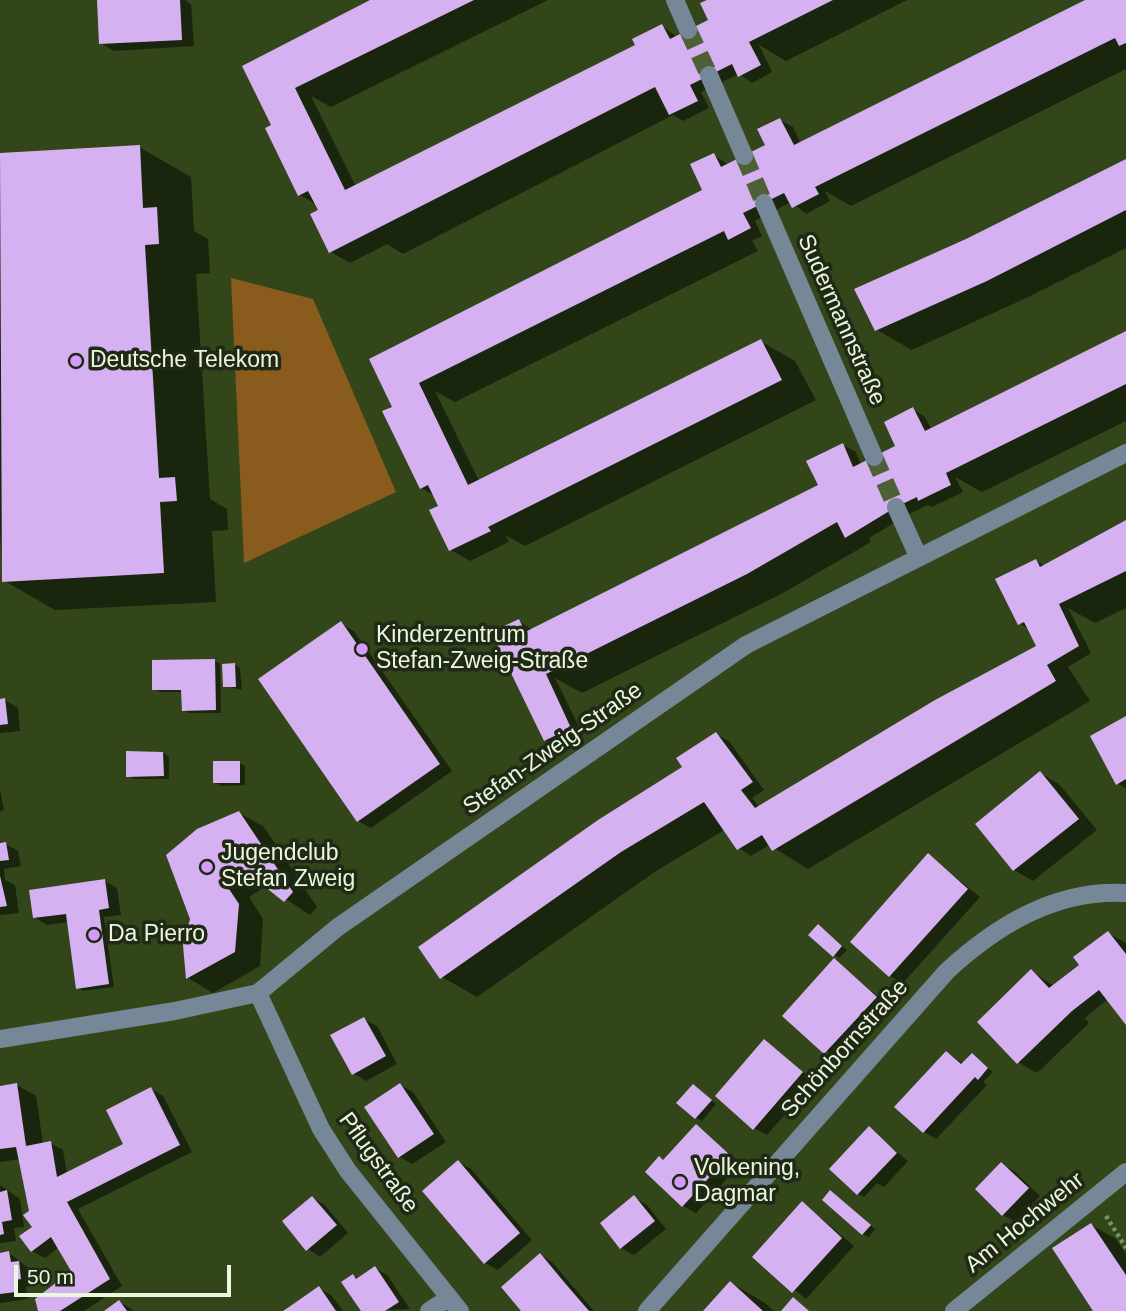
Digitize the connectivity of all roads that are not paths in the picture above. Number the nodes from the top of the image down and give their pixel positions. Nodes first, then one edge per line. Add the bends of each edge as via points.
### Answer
1 (675, 0) edge
2 (688, 30) tunnel mouth
3 (709, 75) tunnel mouth
4 (744, 156) tunnel mouth
5 (764, 203) tunnel mouth
6 (1126, 453) edge
7 (874, 457) tunnel mouth
8 (896, 507) tunnel mouth
9 (918, 556) junction
10 (1126, 893) edge
11 (258, 993) junction
12 (0, 1039) edge
13 (1126, 1172) edge
14 (455, 1304) edge
15 (429, 1311) edge
16 (647, 1311) edge
17 (954, 1311) edge

1 - 2 street
3 - 4 street
5 - 7 street, Sudermannstraße
6 - 9 street, Stefan-Zweig-Straße
8 - 9 street
9 - 11 street, Stefan-Zweig-Straße via 746,645 338,926
10 - 16 street, Schönbornstraße via 1083,894 1057,901 1032,911 968,951
11 - 12 street, Stefan-Zweig-Straße
11 - 14 street, Pflugstraße via 321,1129 348,1171
13 - 17 street, Am Hochwehr
14 - 15 street

